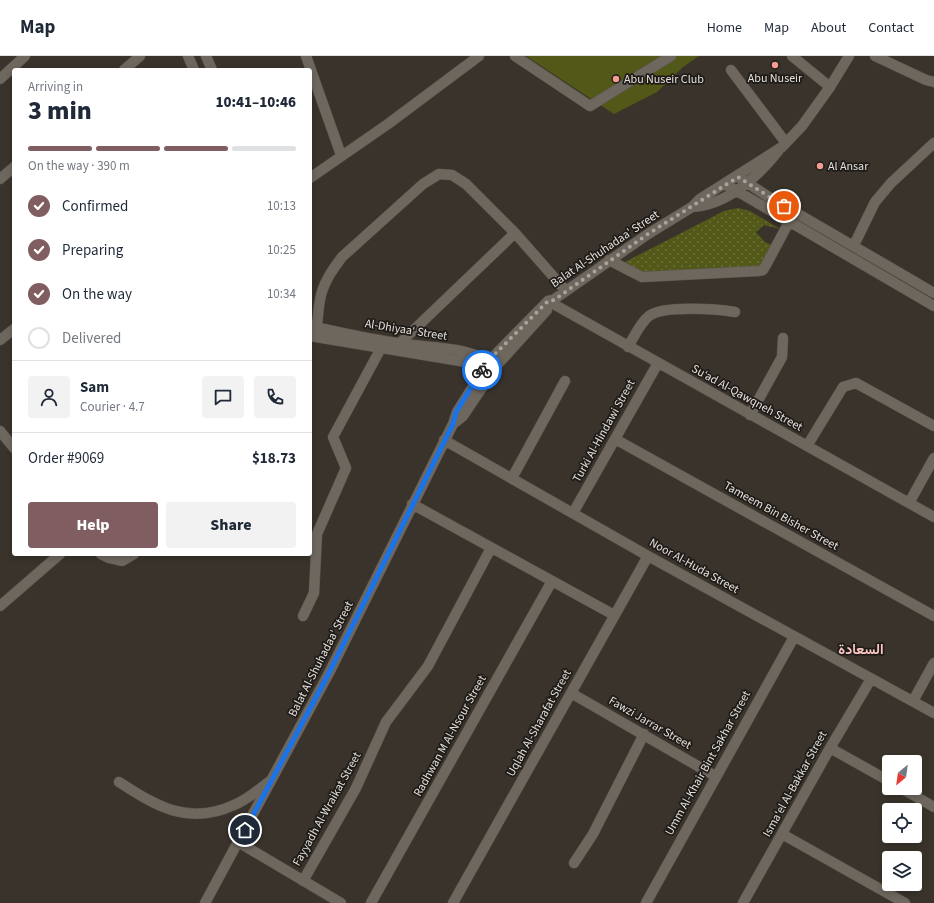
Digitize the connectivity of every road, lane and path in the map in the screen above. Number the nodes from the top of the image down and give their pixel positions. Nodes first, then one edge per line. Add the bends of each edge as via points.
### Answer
1 (25, 56) edge
2 (140, 56) edge
3 (188, 56) edge
4 (206, 56) edge
5 (306, 56) edge
6 (515, 56) edge
7 (671, 56) edge
8 (792, 56) edge
9 (849, 56) edge
10 (875, 56) edge
11 (474, 58) edge
12 (126, 68) edge
13 (193, 68) edge
14 (211, 68) edge
15 (310, 68) edge
16 (731, 70) dead end
17 (312, 73) edge
18 (0, 79) edge
19 (934, 82) edge
20 (830, 87) junction
21 (934, 143) edge
22 (784, 145) junction
23 (341, 155) junction
24 (12, 169) edge
25 (312, 177) edge
26 (738, 177) junction
27 (0, 179) edge
28 (748, 183) junction
29 (725, 184) junction
30 (736, 191) junction
31 (692, 207) junction
32 (789, 222) junction
33 (515, 233) junction
34 (854, 245) junction
35 (609, 260) junction
36 (881, 261) junction
37 (874, 271) junction
38 (566, 291) junction
39 (934, 293) edge
40 (551, 302) junction
41 (934, 306) edge
42 (735, 312) dead end
43 (314, 327) edge
44 (12, 331) edge
45 (312, 336) edge
46 (783, 338) dead end
47 (0, 340) edge
48 (399, 344) junction
49 (628, 347) junction
50 (381, 348) junction
51 (658, 363) junction
52 (490, 367) junction
53 (565, 381) dead end
54 (750, 415) junction
55 (934, 426) edge
56 (0, 431) edge
57 (615, 439) junction
58 (444, 440) junction
59 (12, 446) edge
60 (807, 446) junction
61 (934, 458) edge
62 (512, 478) junction
63 (909, 503) junction
64 (412, 504) junction
65 (573, 513) junction
66 (934, 517) edge
67 (491, 548) junction
68 (58, 556) edge
69 (105, 556) edge
70 (131, 556) edge
71 (648, 556) junction
72 (552, 581) junction
73 (0, 606) edge
74 (614, 615) junction
75 (303, 616) dead end
76 (934, 616) edge
77 (794, 637) junction
78 (934, 663) edge
79 (871, 679) junction
80 (571, 693) junction
81 (913, 702) junction
82 (934, 713) edge
83 (644, 734) junction
84 (830, 748) junction
85 (715, 776) junction
86 (882, 777) edge
87 (272, 780) junction
88 (119, 782) dead end
89 (913, 795) edge
90 (934, 807) edge
91 (782, 834) junction
92 (238, 842) junction
93 (574, 863) dead end
94 (303, 881) junction
95 (205, 903) edge
96 (341, 903) edge
97 (371, 903) edge
98 (453, 903) edge
99 (646, 903) edge
100 (743, 903) edge
101 (905, 903) edge

1 - 18 street
2 - 12 street
3 - 13 street
4 - 14 street
5 - 15 street
6 - 7 street via 590,106
8 - 20 street
9 - 20 street, Balat Al-Shuhadaa' Street
10 - 19 street
11 - 23 street via 388,124
16 - 22 street
17 - 23 street
20 - 22 street, Balat Al-Shuhadaa' Street via 802,126
21 - 34 street via 879,197
22 - 26 street, Balat Al-Shuhadaa' Street via 763,157
22 - 28 street, Balat Al-Shuhadaa' Street
23 - 25 street
24 - 27 street
26 - 28 street
26 - 29 street, Balat Al-Shuhadaa' Street
28 - 30 street, Balat Al-Shuhadaa' Street
28 - 34 street
29 - 30 street
29 - 31 street, Balat Al-Shuhadaa' Street
30 - 31 street, Balat Al-Shuhadaa' Street via 705,206
30 - 32 street
31 - 35 street, Balat Al-Shuhadaa' Street
32 - 35 street via 763,270 642,277
32 - 37 street
33 - 38 street
33 - 43 street via 466,184 452,175 440,174 423,184 342,257 331,271 319,298
33 - 48 street
34 - 36 street
35 - 38 street, Balat Al-Shuhadaa' Street
36 - 37 street
36 - 39 street
37 - 41 street
38 - 40 street, Balat Al-Shuhadaa' Street
40 - 49 street, Su‘ad Al-Qawqneh Street
40 - 52 street, Balat Al-Shuhadaa' Street
42 - 49 street via 715,308 656,312 644,320
43 - 48 street, Al-Dhiyaa‘ Street
44 - 47 street
45 - 50 street, Al-Dhiyaa‘ Street
46 - 54 street via 782,358
48 - 52 street, Al-Dhiyaa‘ Street via 479,356
49 - 51 street, Su‘ad Al-Qawqneh Street
50 - 52 street, Al-Dhiyaa‘ Street
50 - 75 street via 333,437 346,468 317,534 314,593
51 - 54 street, Su‘ad Al-Qawqneh Street
51 - 57 street, Turki Al-Hindawi Street
52 - 58 street, Balat Al-Shuhadaa' Street via 456,412
53 - 62 street
54 - 60 street, Su‘ad Al-Qawqneh Street
55 - 60 street via 856,383 843,387
56 - 59 street
57 - 65 street, Turki Al-Hindawi Street
57 - 76 street, Tameem Bin Bisher Street
58 - 62 street, Noor Al-Huda Street
58 - 64 street, Balat Al-Shuhadaa' Street
60 - 63 street, Su‘ad Al-Qawqneh Street
61 - 63 street
62 - 65 street, Noor Al-Huda Street
63 - 66 street, Su‘ad Al-Qawqneh Street
64 - 67 street
64 - 87 street, Balat Al-Shuhadaa' Street via 329,673
65 - 71 street, Noor Al-Huda Street
67 - 72 street
67 - 94 street, Fayyadh Al-Wraikat Street via 428,666 386,722 356,788
68 - 73 street
69 - 70 street via 122,561
71 - 74 street, Uqlah Al-Sharafat Street
71 - 77 street, Noor Al-Huda Street
72 - 74 street
72 - 97 street, Radhwan M Al-Nsour Street
74 - 80 street, Uqlah Al-Sharafat Street
77 - 79 street, Noor Al-Huda Street
77 - 85 street, Umm Al-Khair Bint Sakhar Street
78 - 81 street
79 - 81 street, Noor Al-Huda Street
79 - 84 street, Isma‘el Al-Bakkar Street
80 - 83 street, Fawzi Jarrar Street
80 - 98 street, Uqlah Al-Sharafat Street
81 - 82 street, Noor Al-Huda Street
83 - 85 street, Fawzi Jarrar Street
83 - 93 street via 593,834
84 - 86 street
84 - 91 street, Isma‘el Al-Bakkar Street
85 - 99 street, Umm Al-Khair Bint Sakhar Street
87 - 88 street via 235,805 198,813 175,812 152,803
87 - 92 street, Balat Al-Shuhadaa' Street
89 - 90 street
91 - 100 street, Isma‘el Al-Bakkar Street
91 - 101 street
92 - 94 street
92 - 95 street, Balat Al-Shuhadaa' Street
94 - 96 street

